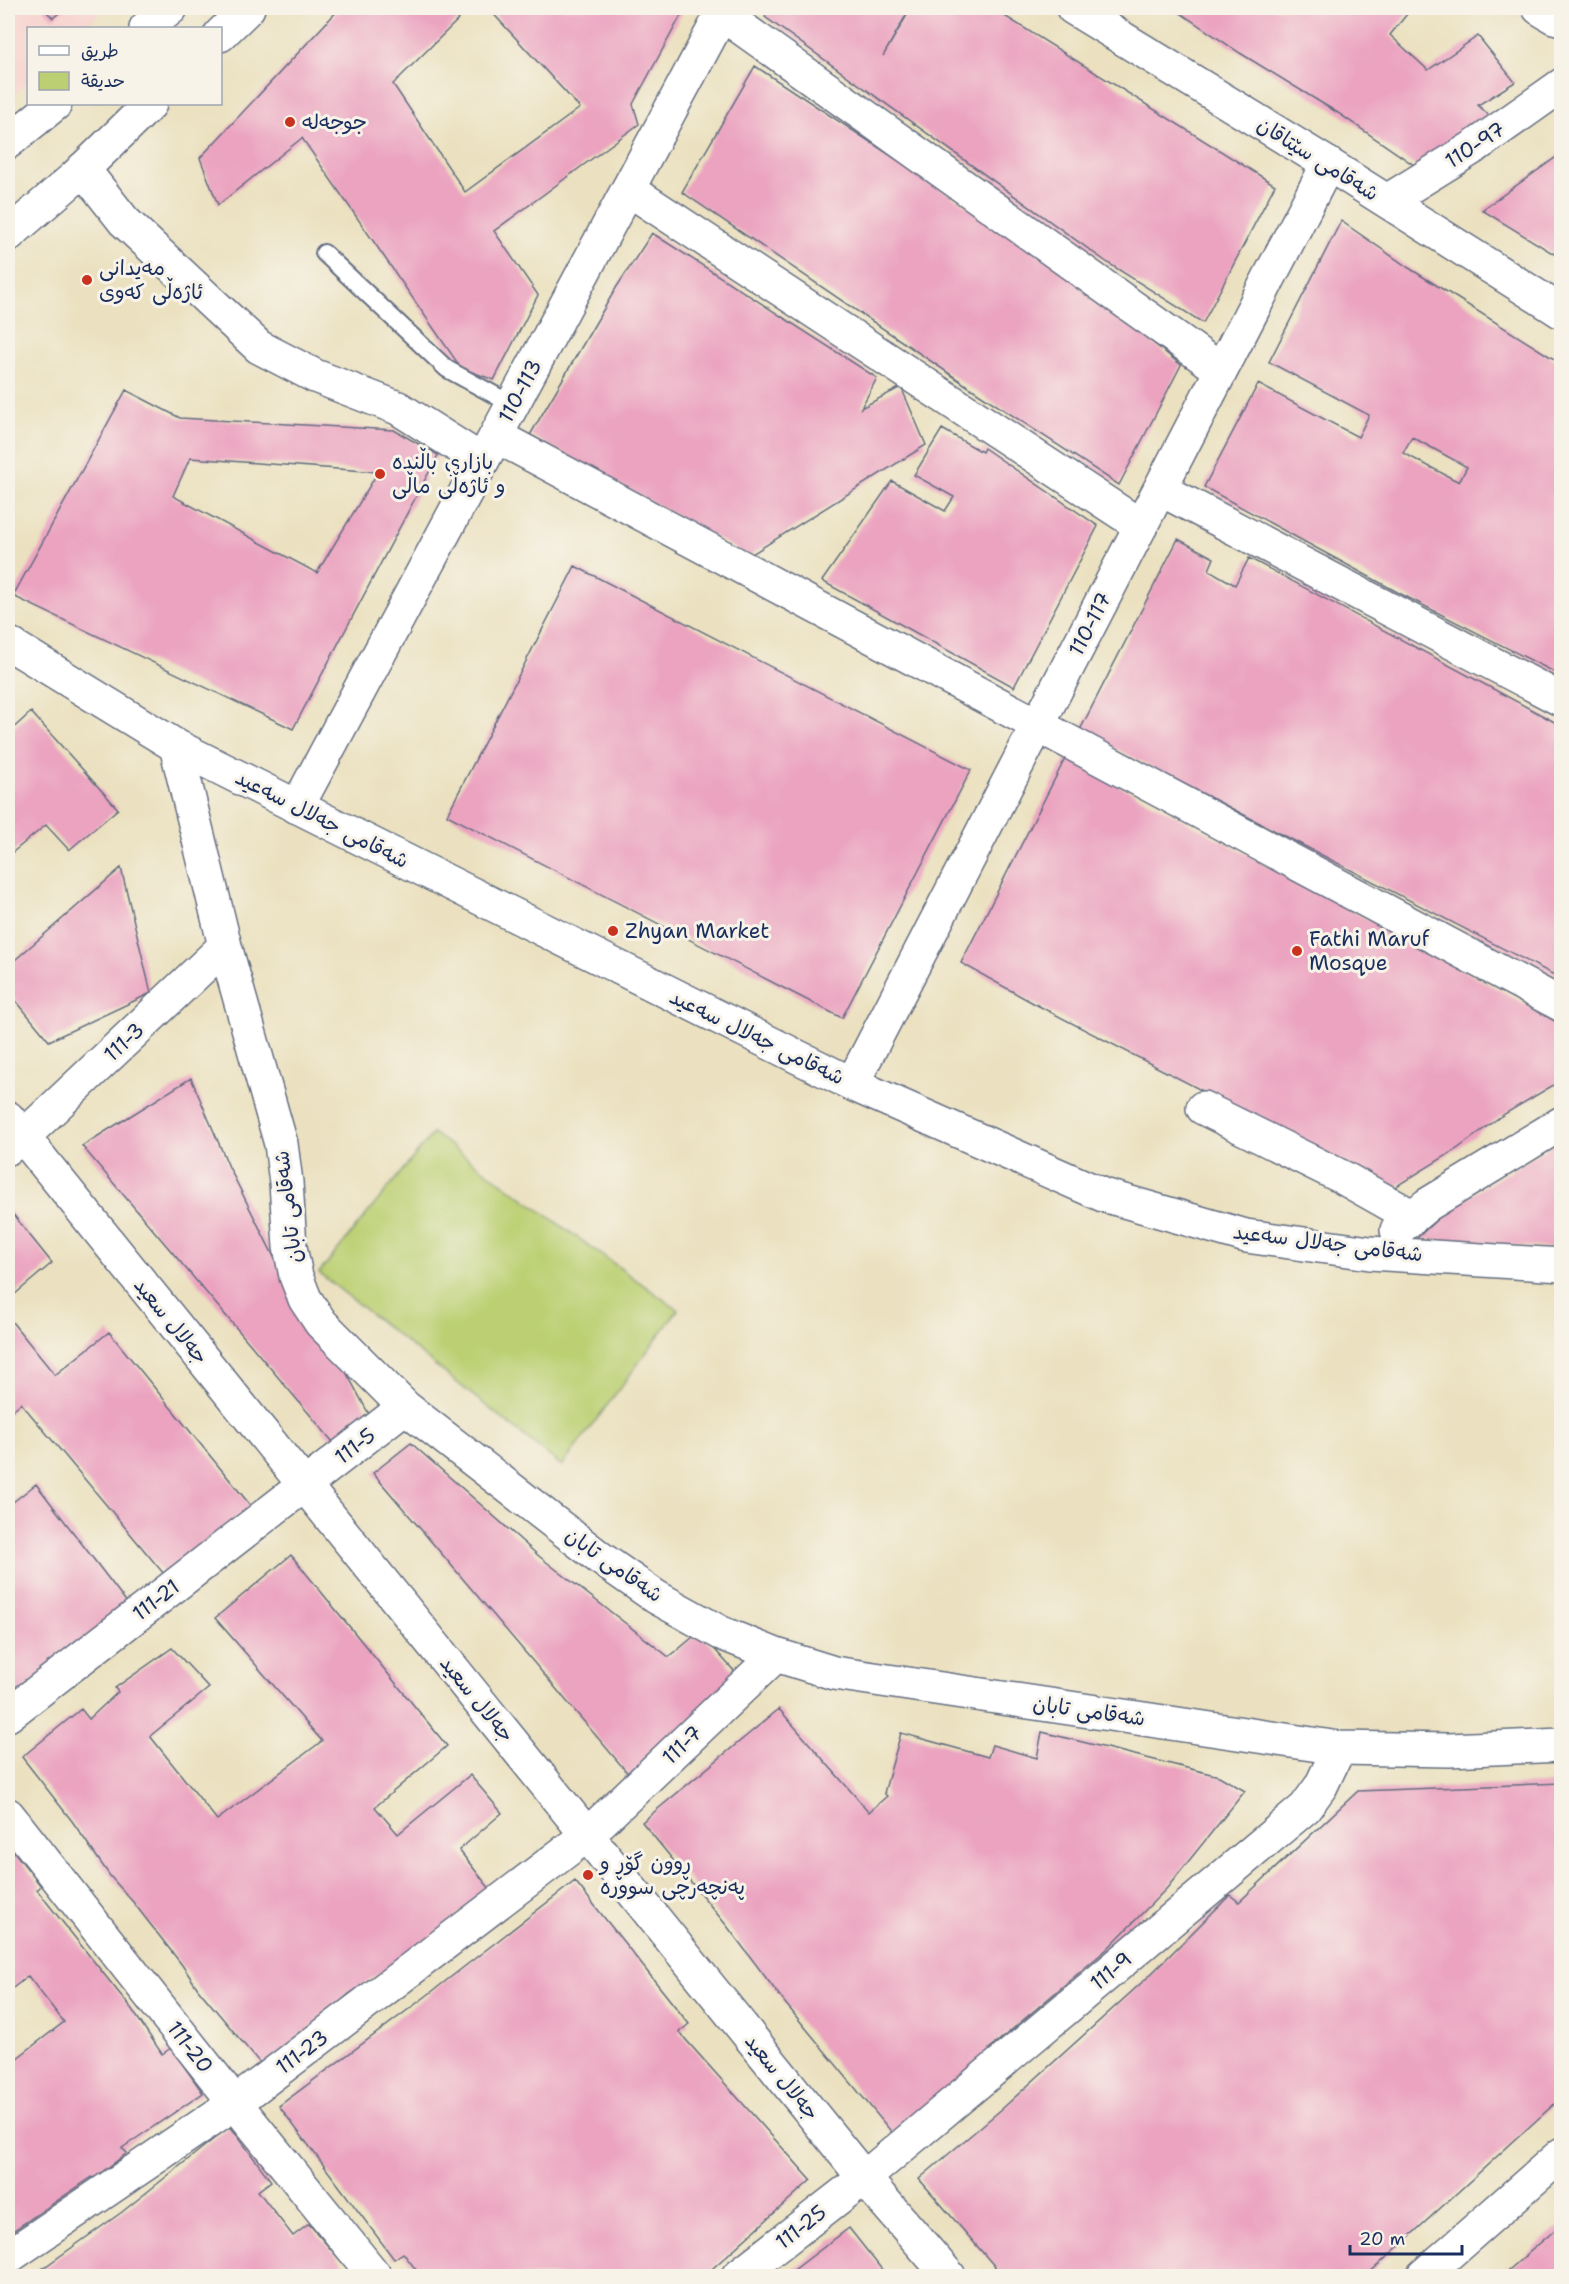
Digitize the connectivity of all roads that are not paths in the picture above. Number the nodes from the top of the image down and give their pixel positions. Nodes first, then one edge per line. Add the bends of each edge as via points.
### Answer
1 (171, 8) edge
2 (248, 8) edge
3 (1073, 8) edge
4 (724, 10) edge
5 (147, 27) edge
6 (222, 33) edge
7 (1562, 86) edge
8 (54, 105) edge
9 (149, 105) edge
10 (8, 142) edge
11 (1328, 164) junction
12 (83, 169) junction
13 (628, 189) junction
14 (1387, 201) junction
15 (8, 235) edge
16 (324, 253) dead end
17 (1562, 312) edge
18 (1221, 370) junction
19 (513, 405) junction
20 (489, 449) junction
21 (1160, 489) junction
22 (1141, 526) junction
23 (8, 643) edge
24 (1562, 700) edge
25 (1038, 725) junction
26 (176, 746) junction
27 (297, 807) junction
28 (225, 946) junction
29 (1562, 1005) edge
30 (852, 1084) junction
31 (1203, 1108) dead end
32 (1562, 1123) edge
33 (13, 1134) edge
34 (1413, 1217) junction
35 (1370, 1253) junction
36 (1562, 1265) edge
37 (405, 1407) junction
38 (304, 1485) junction
39 (776, 1655) junction
40 (8, 1715) edge
41 (1562, 1745) edge
42 (1339, 1748) junction
43 (8, 1815) edge
44 (587, 1835) junction
45 (235, 2103) junction
46 (1562, 2154) edge
47 (864, 2178) junction
48 (8, 2257) edge
49 (375, 2277) edge
50 (738, 2277) edge
51 (950, 2277) edge
52 (1423, 2277) edge

1 - 5 street
2 - 6 street
3 - 11 street, شەقامی سێتاقان
4 - 13 street, 110-113
4 - 18 street
7 - 14 street, 110-97
8 - 10 street
9 - 12 street
11 - 14 street, شەقامی سێتاقان
11 - 18 street, 110-117
12 - 15 street
12 - 20 street via 124,221 259,347 315,376
13 - 19 street, 110-113
13 - 22 street
14 - 17 street, شەقامی سێتاقان
16 - 19 lane via 447,369
18 - 21 street, 110-117
19 - 20 street, 110-113
20 - 25 street
20 - 27 street, 110-113
21 - 22 street, 110-117
21 - 24 street
22 - 25 street, 110-117
23 - 26 street, شەقامی جەلال سەعید
25 - 29 street
25 - 30 street, 110-117
26 - 27 street, شەقامی جەلال سەعید
26 - 28 street, شەقامی تابان
27 - 30 street, شەقامی جەلال سەعید
28 - 33 street, 111-3
28 - 37 street, شەقامی تابان via 280,1144 296,1276 321,1323
30 - 35 street, شەقامی جەلال سەعید via 1102,1195 1246,1236
31 - 34 street
32 - 34 street
33 - 38 street, جه‌لال سعید
34 - 35 street
35 - 36 street, شەقامی جەلال سەعید
37 - 38 street, 111-5
37 - 39 street, شەقامی تابان via 656,1597 721,1633
38 - 40 street, 111-21
38 - 44 street, جه‌لال سعید
39 - 42 street, شەقامی تابان via 834,1673
39 - 44 street, 111-7
41 - 42 street, شەقامی تابان via 1449,1750
42 - 47 street, 111-9 via 1322,1786 1305,1808
43 - 45 street, 111-20
44 - 45 street, 111-23
44 - 47 street, جه‌لال سعید
45 - 48 street, 111-23
45 - 49 street, 111-20
46 - 52 street
47 - 50 street, 111-25
47 - 51 street, جه‌لال سعید

